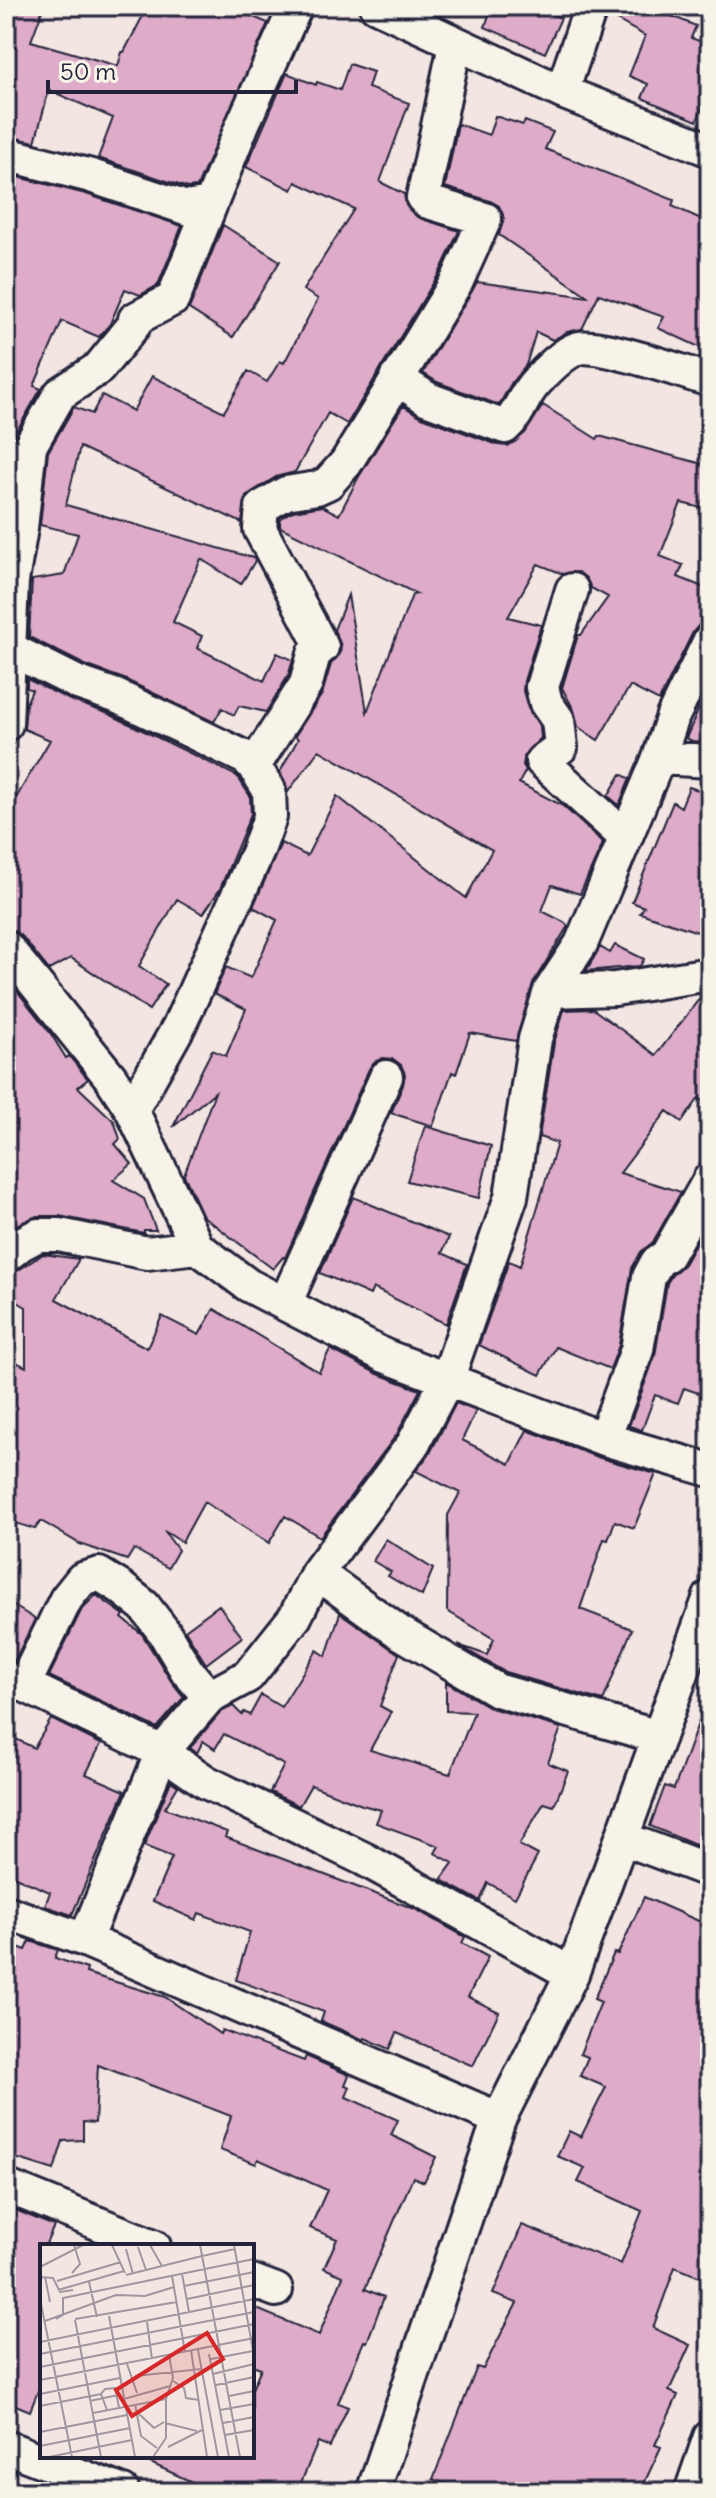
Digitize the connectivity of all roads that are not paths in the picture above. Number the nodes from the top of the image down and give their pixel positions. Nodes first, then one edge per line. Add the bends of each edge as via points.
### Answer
1 (296, 6) edge
2 (376, 6) edge
3 (591, 6) edge
4 (455, 45) junction
5 (562, 92) junction
6 (710, 150) edge
7 (6, 154) edge
8 (210, 204) junction
9 (396, 378) junction
10 (710, 380) edge
11 (18, 442) edge
12 (572, 590) dead end
13 (710, 640) edge
14 (8, 648) edge
15 (6, 724) edge
16 (659, 758) junction
17 (710, 761) edge
18 (254, 766) junction
19 (625, 837) junction
20 (6, 947) edge
21 (710, 974) edge
22 (550, 991) junction
23 (386, 1077) dead end
24 (132, 1110) junction
25 (710, 1179) edge
26 (197, 1247) junction
27 (6, 1256) edge
28 (285, 1304) junction
29 (447, 1380) junction
30 (604, 1439) junction
31 (710, 1470) edge
32 (317, 1573) junction
33 (710, 1597) edge
34 (15, 1682) edge
35 (209, 1697) junction
36 (659, 1737) junction
37 (162, 1752) junction
38 (622, 1838) junction
39 (710, 1871) edge
40 (6, 1912) edge
41 (85, 1940) junction
42 (572, 1974) junction
43 (499, 2119) junction
44 (6, 2186) edge
45 (149, 2244) edge
46 (710, 2437) edge
47 (6, 2447) edge
48 (75, 2474) edge
49 (123, 2492) edge
50 (373, 2492) edge
51 (691, 2492) edge

1 - 8 street
2 - 4 street
3 - 5 street
4 - 5 street
4 - 9 street via 423,198 485,219 457,281
5 - 6 street
7 - 8 street via 186,208
8 - 11 street via 173,299 135,319 99,368 60,394
9 - 10 street via 428,399 505,427 516,418 533,384 569,351 583,347
9 - 18 street via 346,463 328,483 286,493 262,507 260,529 322,647 314,654 306,684
11 - 14 street via 21,528
12 - 19 street via 542,687 558,720 561,747 542,761
13 - 16 street
14 - 15 street
14 - 18 street
16 - 17 street
16 - 19 street
18 - 24 street via 269,790 270,817 179,1026
19 - 22 street via 581,944
20 - 24 street
21 - 22 street via 615,989
22 - 29 street via 535,1039 511,1197
23 - 28 street
24 - 26 street
25 - 30 street via 649,1277 637,1350
26 - 27 street via 147,1253 38,1235
26 - 28 street via 248,1285
28 - 29 street via 385,1356
29 - 30 street
29 - 32 street via 413,1444
30 - 31 street
32 - 35 street via 295,1617 248,1676
32 - 36 street via 379,1619 497,1690
33 - 36 street
34 - 35 street via 66,1599 82,1579 99,1574 144,1606
34 - 37 street
35 - 37 street
36 - 38 street
37 - 41 street
37 - 42 street via 206,1782 364,1859
38 - 39 street
38 - 42 street
40 - 41 street
41 - 43 street
42 - 43 street
43 - 50 street
44 - 45 street
46 - 51 street
47 - 48 street
48 - 49 street

